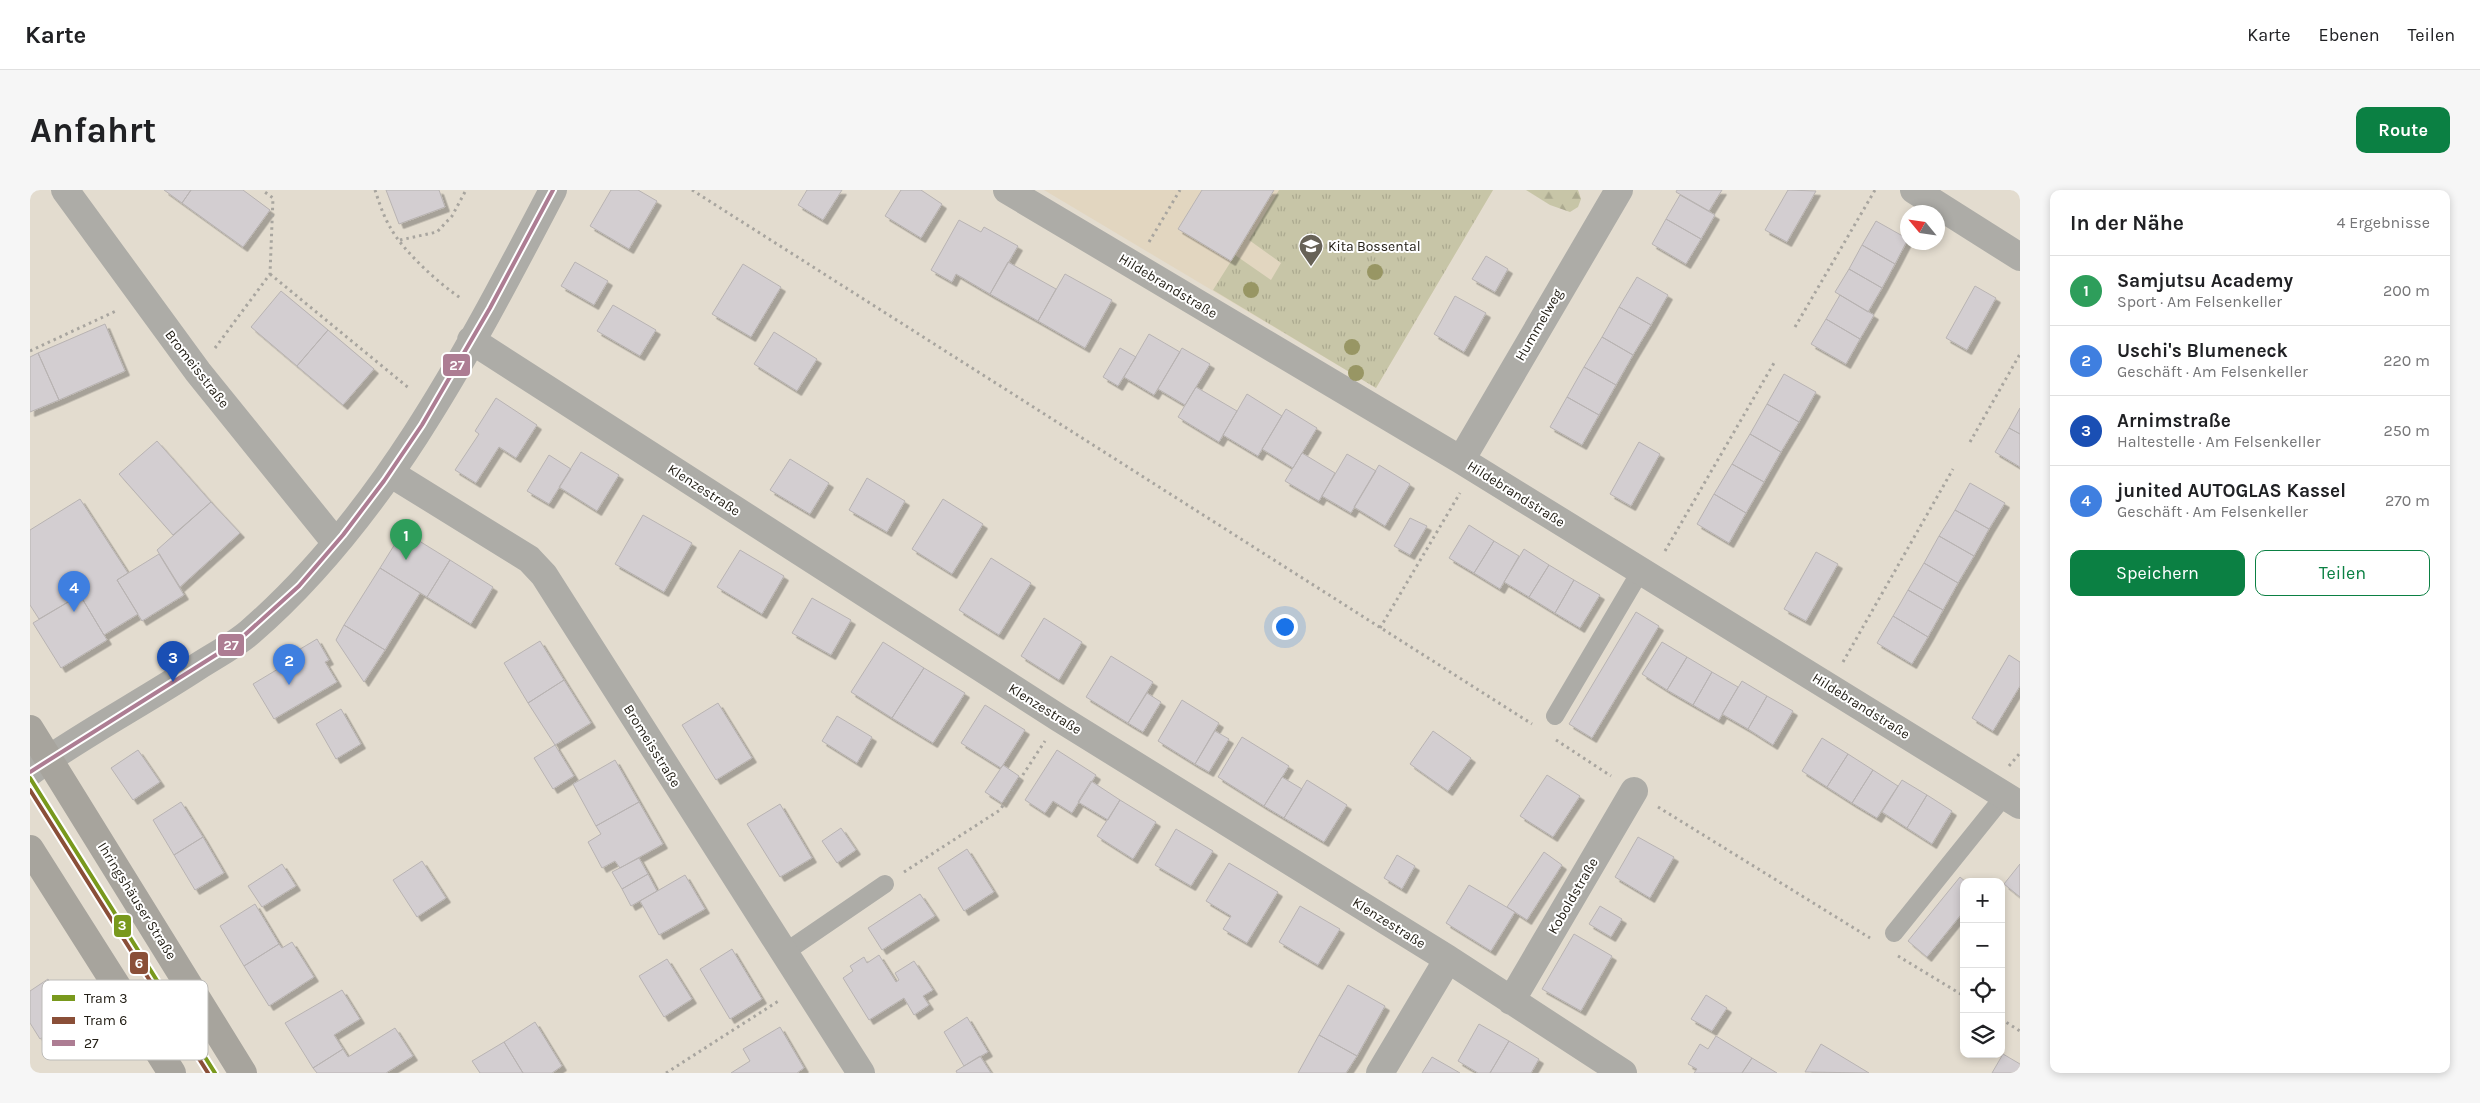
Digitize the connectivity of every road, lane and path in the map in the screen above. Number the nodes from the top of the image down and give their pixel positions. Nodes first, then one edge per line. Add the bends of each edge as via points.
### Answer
1 (65, 190) edge
2 (262, 190) edge
3 (374, 190) edge
4 (466, 190) edge
5 (553, 190) edge
6 (692, 190) edge
7 (1007, 190) edge
8 (1180, 190) edge
9 (1619, 190) edge
10 (1875, 190) edge
11 (1914, 190) edge
12 (400, 240) junction
13 (1147, 245) dead end
14 (2020, 257) edge
15 (270, 274) junction
16 (144, 299) junction
17 (486, 313) junction
18 (1795, 327) dead end
19 (471, 340) junction
20 (30, 351) edge
21 (2020, 354) edge
22 (1774, 363) dead end
23 (198, 372) junction
24 (432, 406) junction
25 (1970, 442) dead end
26 (1468, 464) junction
27 (1953, 470) dead end
28 (390, 472) junction
29 (336, 543) junction
30 (1645, 575) junction
31 (1380, 628) junction
32 (1829, 686) junction
33 (1554, 716) dead end
34 (1059, 718) junction
35 (1537, 727) dead end
36 (30, 729) edge
37 (1553, 738) dead end
38 (40, 766) edge
39 (1634, 791) junction
40 (2012, 800) edge
41 (30, 849) edge
42 (885, 884) joint
43 (1894, 933) dead end
44 (1875, 941) dead end
45 (1891, 952) dead end
46 (784, 953) junction
47 (1448, 959) junction
48 (113, 980) edge
49 (182, 980) edge
50 (803, 985) junction
51 (1960, 994) edge
52 (1511, 1001) junction
53 (208, 1020) edge
54 (2005, 1022) edge
55 (2020, 1031) edge
56 (164, 1060) edge
57 (172, 1073) edge
58 (243, 1073) edge
59 (666, 1073) edge
60 (860, 1073) edge
61 (1380, 1073) edge
62 (1622, 1073) edge

1 - 16 street, Bromeisstraße
2 - 15 path via 273,198
3 - 12 path via 390,228
4 - 12 path via 452,216 437,232
5 - 17 street
6 - 31 path
7 - 26 street, Hildebrandstraße
8 - 13 path
9 - 26 street, Hummelweg
10 - 18 path
11 - 14 street
12 - 17 path via 446,289
15 - 23 path
15 - 24 path
16 - 20 path
16 - 23 street, Bromeisstraße
17 - 19 street
19 - 24 street
19 - 34 street, Klenzestraße
21 - 25 path
22 - 30 path
23 - 29 street, Bromeisstraße
24 - 28 street
26 - 30 street, Hildebrandstraße
26 - 31 path
27 - 32 path
28 - 29 street
28 - 46 street, Bromeisstraße via 529,559 544,575
29 - 38 street via 288,597 249,633
30 - 32 street, Hildebrandstraße
30 - 33 lane
31 - 35 path
32 - 40 street, Hildebrandstraße
34 - 42 path via 1000,810
34 - 47 street, Klenzestraße
36 - 38 main road, Ihringshäuser Straße
37 - 39 path
38 - 49 main road, Ihringshäuser Straße
39 - 44 path
39 - 52 street, Koboldstraße
40 - 43 lane
41 - 48 main road
42 - 46 lane
45 - 51 path
46 - 50 street, Bromeisstraße
47 - 52 street, Klenzestraße
47 - 61 street
50 - 59 path
50 - 60 street, Bromeisstraße
52 - 62 street, Klenzestraße
53 - 58 main road, Ihringshäuser Straße
54 - 55 path
56 - 57 main road

